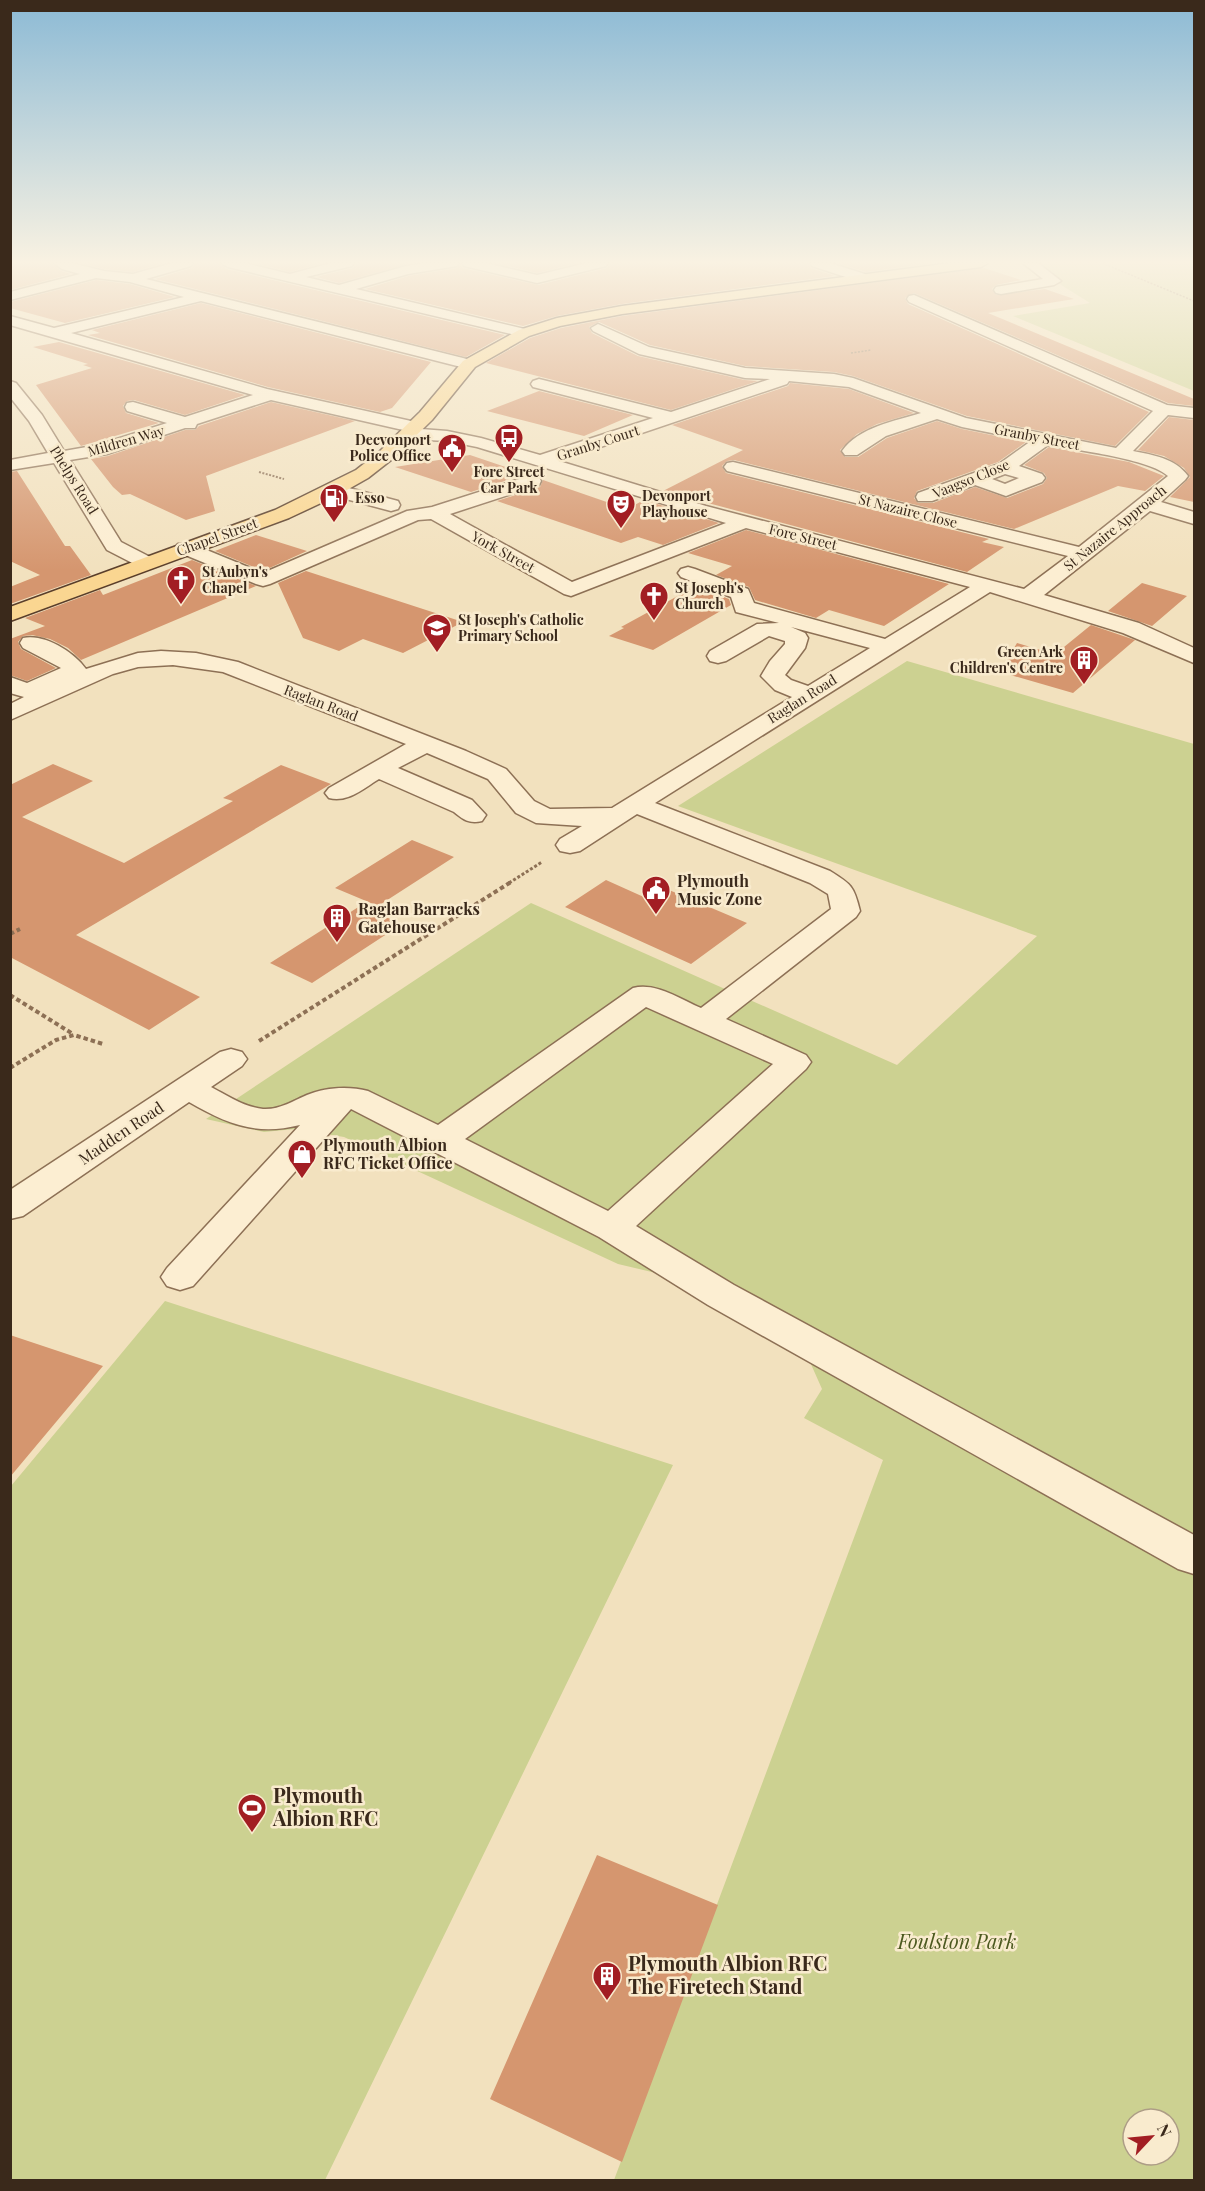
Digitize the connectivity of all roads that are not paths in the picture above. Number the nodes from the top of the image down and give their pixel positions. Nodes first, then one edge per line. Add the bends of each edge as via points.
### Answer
1 (171, 365) edge
2 (208, 365) edge
3 (469, 365) edge
4 (707, 365) edge
5 (1066, 365) edge
6 (791, 378) junction
7 (539, 384) dead end
8 (10, 386) edge
9 (335, 393) dead end
10 (276, 395) junction
11 (307, 403) junction
12 (133, 407) dead end
13 (1164, 410) junction
14 (1194, 413) edge
15 (935, 414) junction
16 (675, 418) junction
17 (186, 423) junction
18 (205, 428) dead end
19 (411, 430) junction
20 (1045, 439) junction
21 (851, 451) dead end
22 (1120, 454) junction
23 (60, 458) junction
24 (541, 461) junction
25 (10, 465) edge
26 (733, 467) dead end
27 (1005, 468) junction
28 (1187, 475) edge
29 (975, 480) junction
30 (532, 481) dead end
31 (949, 489) junction
32 (334, 490) junction
33 (925, 497) dead end
34 (1147, 504) junction
35 (391, 505) dead end
36 (999, 505) dead end
37 (434, 513) junction
38 (1194, 518) edge
39 (745, 522) junction
40 (185, 548) junction
41 (1083, 554) junction
42 (147, 563) junction
43 (688, 573) dead end
44 (987, 585) junction
45 (1028, 597) junction
46 (10, 615) edge
47 (31, 643) dead end
48 (887, 646) junction
49 (718, 656) dead end
50 (1194, 656) edge
51 (19, 688) edge
52 (809, 695) junction
53 (10, 713) edge
54 (425, 744) junction
55 (378, 769) junction
56 (338, 793) dead end
57 (626, 809) junction
58 (473, 815) dead end
59 (570, 844) road end
60 (704, 1021) junction
61 (231, 1059) road end
62 (188, 1088) junction
63 (342, 1099) junction
64 (440, 1140) junction
65 (10, 1207) edge
66 (612, 1228) junction
67 (180, 1277) dead end
68 (1194, 1556) edge

1 - 10 street, Fore Street
2 - 10 street, Fore Street via 278,385
3 - 19 main road, Chapel Street
4 - 6 street, Granby Street
5 - 13 street
6 - 15 street, Granby Street via 816,377 853,383
6 - 16 street, Granby Court
7 - 16 street via 571,388
8 - 23 street, Phelps Road via 27,420
9 - 11 street
10 - 11 street, Fore Street
10 - 17 street, Mildren Way
11 - 19 street, Fore Street
12 - 17 street
13 - 14 street
13 - 22 street
15 - 20 street, Granby Street
15 - 21 street via 879,432
16 - 24 street, Granby Court
17 - 18 street
17 - 23 street, Mildren Way via 101,450
19 - 24 street, Fore Street via 481,443
19 - 32 main road, Chapel Street via 362,474
20 - 22 street, Granby Street
20 - 27 street, Vaagso Close
22 - 28 street, St Nazaire Approach
23 - 25 street, Mildren Way
23 - 42 street, Phelps Road via 114,546
24 - 39 street, Fore Street
26 - 41 street, St Nazaire Close
27 - 29 street, Vaagso Close
27 - 29 street via 1036,478 1006,490
28 - 34 street, St Nazaire Approach
29 - 31 street, Vaagso Close
30 - 37 street
31 - 33 street, Vaagso Close
31 - 36 street
32 - 35 street
32 - 40 main road, Chapel Street via 282,514
34 - 38 street
34 - 41 street, St Nazaire Approach
37 - 39 street, York Street via 571,590
37 - 40 street via 414,515 263,580
39 - 44 street, Fore Street
40 - 42 main road, Chapel Street
41 - 45 street, St Nazaire Approach
42 - 46 main road, Chapel Street
43 - 48 street via 741,593 744,607
44 - 45 street, Fore Street
44 - 48 street, Raglan Road
45 - 50 street, Fore Street via 1131,628
47 - 51 street via 67,660 75,670
48 - 52 street, Raglan Road
49 - 52 street via 765,628 791,633 797,638 796,646 774,669 773,676 783,685
52 - 57 street, Raglan Road
53 - 54 street, Raglan Road via 107,669 139,660 200,660 230,667
54 - 55 street
54 - 57 street, Raglan Road via 497,774 525,807 545,817 583,818
55 - 56 street
55 - 58 street via 463,806
57 - 59 street, Raglan Road
57 - 60 street via 820,877 840,890 846,911
60 - 64 street via 644,994
60 - 66 street via 795,1062
61 - 62 street, Madden Road
62 - 63 street via 233,1113 264,1120 288,1117 322,1101
62 - 65 street, Madden Road
63 - 64 street via 356,1098
63 - 67 street
64 - 66 street
66 - 68 street via 721,1295

